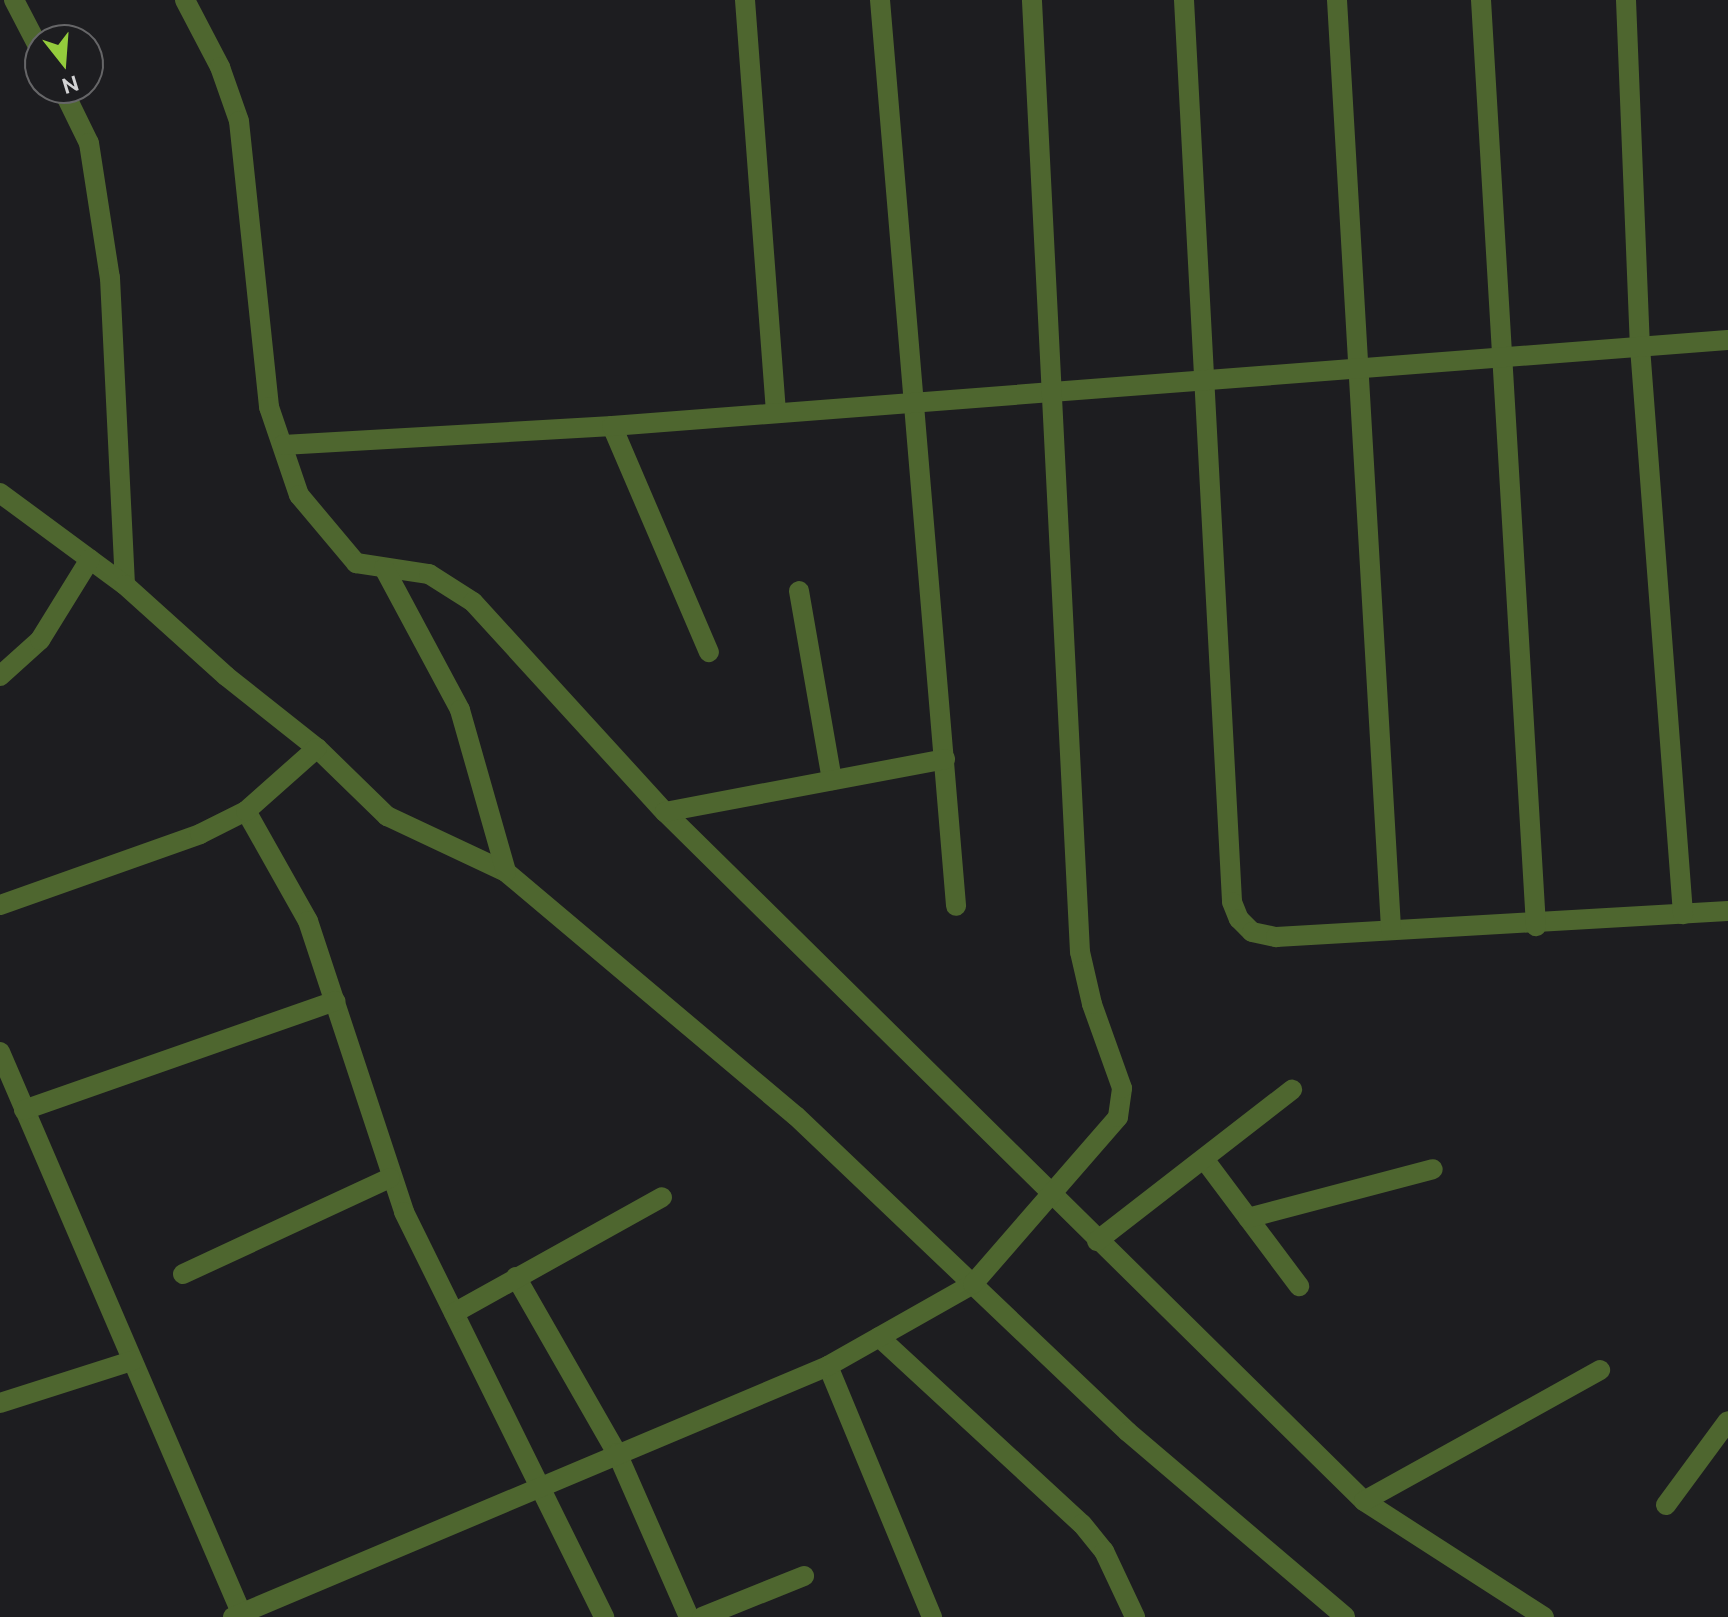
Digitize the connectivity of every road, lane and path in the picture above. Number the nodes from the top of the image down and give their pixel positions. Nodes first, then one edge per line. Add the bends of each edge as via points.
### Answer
1 (14, 0) edge
2 (185, 0) edge
3 (745, 0) edge
4 (880, 0) edge
5 (1032, 0) edge
6 (1184, 0) edge
7 (1337, 0) edge
8 (1481, 0) edge
9 (1626, 0) edge
10 (26, 24) edge
11 (70, 104) edge
12 (1728, 340) edge
13 (1640, 347) junction
14 (1505, 357) junction
15 (1362, 368) junction
16 (1204, 381) junction
17 (1051, 392) junction
18 (911, 403) junction
19 (776, 413) junction
20 (612, 426) junction
21 (283, 445) junction
22 (0, 493) edge
23 (90, 559) junction
24 (384, 568) junction
25 (125, 585) junction
26 (799, 591) dead end
27 (709, 652) dead end
28 (0, 676) edge
29 (317, 748) junction
30 (945, 759) junction
31 (832, 780) junction
32 (246, 811) junction
33 (665, 812) junction
34 (506, 872) junction
35 (0, 905) edge
36 (956, 906) dead end
37 (1728, 911) edge
38 (1683, 914) junction
39 (1536, 926) junction
40 (1391, 929) junction
41 (336, 1001) junction
42 (0, 1052) edge
43 (1292, 1090) dead end
44 (24, 1110) junction
45 (1204, 1159) junction
46 (1433, 1169) dead end
47 (390, 1178) junction
48 (1050, 1195) junction
49 (662, 1197) dead end
50 (1248, 1218) junction
51 (1097, 1241) junction
52 (183, 1274) dead end
53 (516, 1277) junction
54 (973, 1284) junction
55 (1299, 1286) dead end
56 (454, 1313) junction
57 (879, 1337) junction
58 (132, 1361) junction
59 (828, 1366) junction
60 (1600, 1370) dead end
61 (0, 1403) edge
62 (1728, 1421) edge
63 (617, 1453) junction
64 (540, 1486) junction
65 (1364, 1501) junction
66 (1666, 1505) dead end
67 (804, 1576) dead end
68 (239, 1616) edge
69 (604, 1617) edge
70 (689, 1617) edge
71 (702, 1617) edge
72 (932, 1617) edge
73 (1135, 1617) edge
74 (1345, 1617) edge
75 (1544, 1617) edge

1 - 10 street
2 - 21 street via 220,67 239,121 269,407
3 - 19 street
4 - 18 street
5 - 17 street
6 - 16 street
7 - 15 street
8 - 14 street
9 - 13 street
11 - 25 street via 89,143 110,278
12 - 13 street
13 - 14 street
13 - 38 street
14 - 15 street
14 - 39 street
15 - 16 street
15 - 40 street
16 - 17 street
16 - 40 street via 1232,902 1252,932 1276,937
17 - 18 street
17 - 48 street via 1080,952 1123,1104
18 - 19 street
18 - 30 street
19 - 20 street
20 - 21 street
20 - 27 street
21 - 24 street via 299,495 356,563
22 - 23 street
23 - 25 street
23 - 28 street via 40,640
24 - 33 street via 429,574 473,602
24 - 34 street via 460,710
25 - 29 street via 226,676
26 - 31 street
29 - 32 street
29 - 34 street via 387,816
30 - 31 street
30 - 36 street
31 - 33 street
32 - 35 street via 200,834
32 - 41 street via 295,894
33 - 48 street
34 - 54 street via 796,1116
37 - 38 street
38 - 39 street
39 - 40 street
41 - 44 street
41 - 47 street
42 - 44 street
43 - 45 street
44 - 58 street
45 - 50 street
45 - 51 street
46 - 50 street
47 - 52 street
47 - 56 street
48 - 51 street
48 - 54 street
49 - 53 street
50 - 55 street
51 - 65 street
53 - 56 street
53 - 63 street
54 - 57 street
54 - 74 street via 1128,1432
56 - 64 street
57 - 59 street
57 - 73 street via 1082,1524 1104,1551
58 - 61 street
58 - 68 street
59 - 63 street
59 - 72 street
60 - 65 street
62 - 66 street
63 - 64 street
63 - 70 street
64 - 68 street
64 - 69 street
65 - 75 street
67 - 71 street

